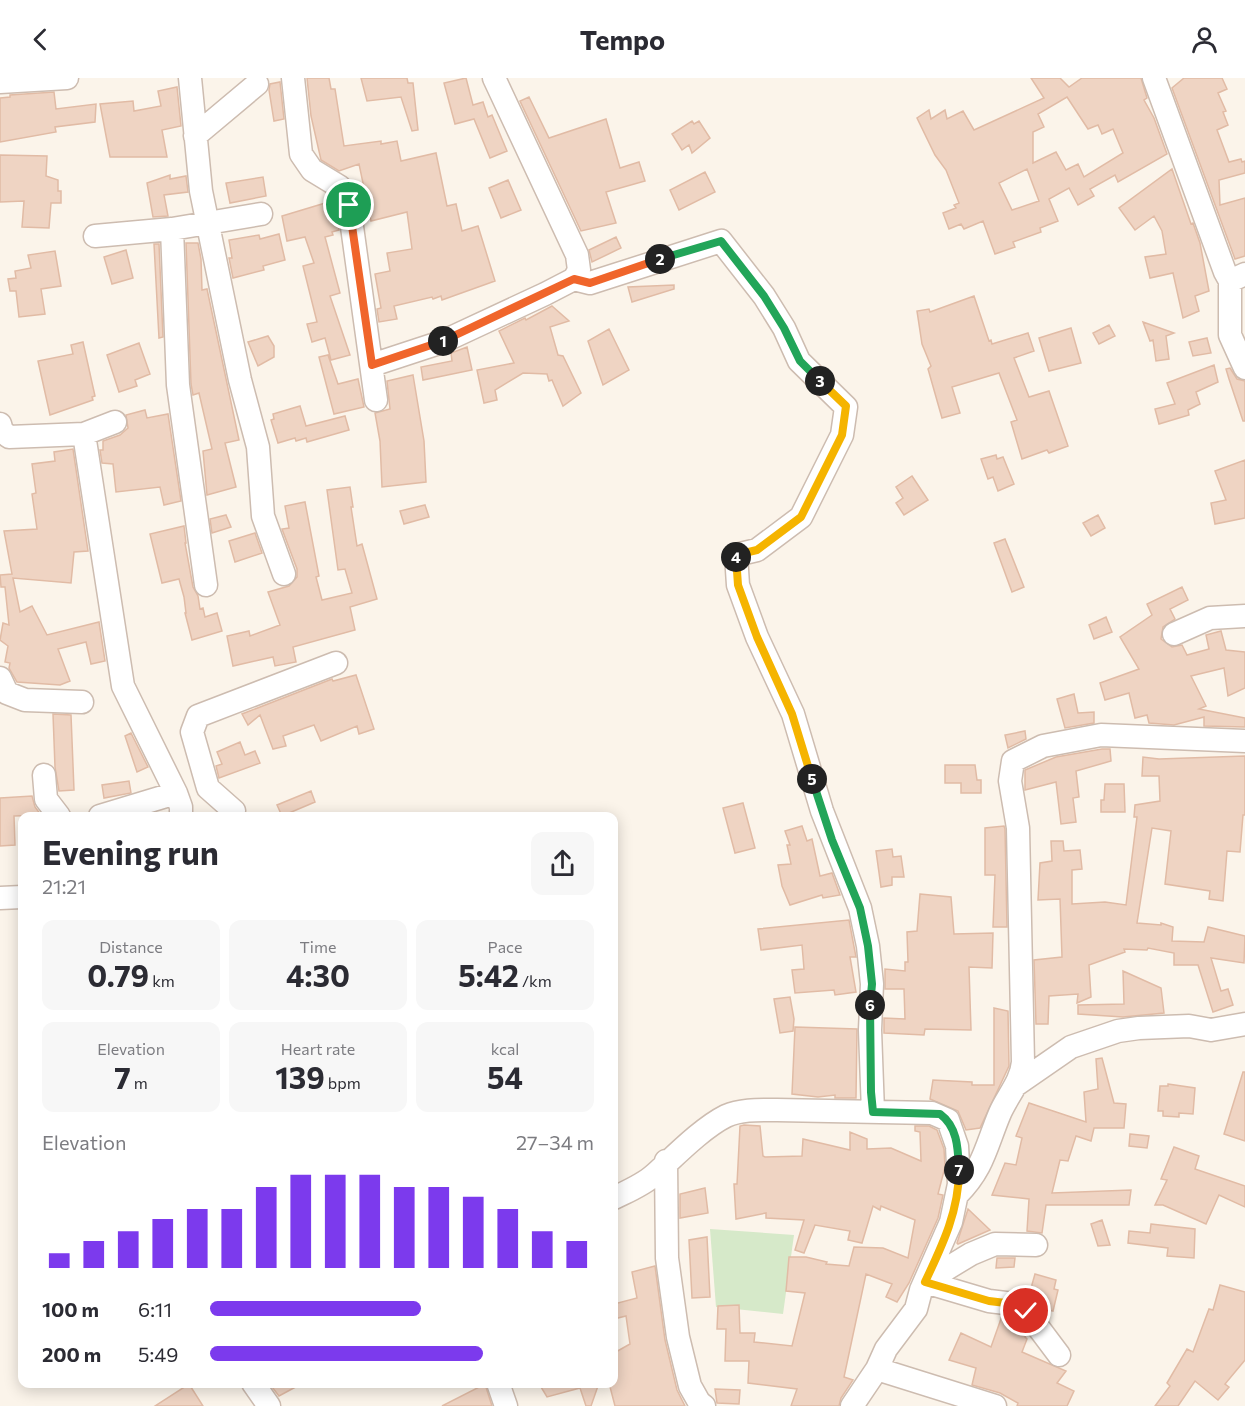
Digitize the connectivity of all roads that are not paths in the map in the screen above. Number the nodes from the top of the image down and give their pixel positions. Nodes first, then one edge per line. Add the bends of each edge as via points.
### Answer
1 (60, 78) edge
2 (67, 78) edge
3 (190, 78) edge
4 (293, 78) edge
5 (494, 78) edge
6 (1154, 78) edge
7 (0, 82) edge
8 (257, 84) dead end
9 (195, 136) junction
10 (261, 214) dead end
11 (208, 224) junction
12 (172, 229) junction
13 (95, 236) dead end
14 (1238, 278) edge
15 (574, 279) junction
16 (372, 365) junction
17 (1245, 368) edge
18 (376, 399) dead end
19 (115, 422) dead end
20 (0, 424) edge
21 (84, 434) junction
22 (285, 574) dead end
23 (206, 585) dead end
24 (1245, 616) edge
25 (1174, 634) dead end
26 (336, 663) dead end
27 (0, 678) edge
28 (82, 702) dead end
29 (1245, 741) edge
30 (198, 754) junction
31 (164, 769) junction
32 (44, 775) dead end
33 (176, 793) junction
34 (234, 811) dead end
35 (56, 812) edge
36 (113, 812) edge
37 (180, 812) edge
38 (18, 897) edge
39 (0, 898) edge
40 (1244, 1017) edge
41 (1016, 1085) junction
42 (873, 1112) junction
43 (666, 1161) junction
44 (957, 1195) junction
45 (618, 1196) edge
46 (1036, 1245) dead end
47 (925, 1282) junction
48 (1059, 1355) dead end
49 (877, 1369) junction
50 (256, 1388) edge
51 (269, 1406) edge
52 (704, 1406) edge
53 (852, 1406) edge
54 (995, 1406) edge

1 - 2 street
1 - 7 street
3 - 9 street
4 - 16 street via 301,154 312,170 340,187 349,205
5 - 15 street via 577,255 579,270
6 - 14 street via 1225,272
8 - 9 street
9 - 11 street
10 - 11 street
11 - 12 street
11 - 22 street via 258,447 262,516
12 - 13 street
12 - 23 street via 178,385
14 - 17 street via 1230,335
15 - 16 street via 442,342
15 - 42 street via 590,283 721,241 764,296 800,361 846,406 842,435 801,517 757,550 736,555 738,585 792,714 826,821 860,908 872,984
16 - 18 street
19 - 21 street
20 - 21 street via 9,436
21 - 31 street via 123,686
24 - 25 street via 1210,618
26 - 30 street via 198,716 192,732
27 - 28 street via 8,693 25,700
29 - 41 street via 1101,735 1043,746 1013,761 1010,781 1018,828 1023,1007 1023,1062
30 - 31 street
30 - 34 street via 208,788
31 - 33 street
32 - 35 street via 46,799
33 - 36 street
33 - 37 street
38 - 39 street
40 - 41 street via 1211,1030 1166,1026 1118,1031 1071,1047
41 - 44 street via 1001,1111 982,1164
42 - 43 street via 734,1113
42 - 44 street via 932,1113 948,1120 957,1146
43 - 45 street via 653,1176
43 - 52 street via 667,1258 678,1337 690,1386
44 - 47 street via 951,1222
46 - 47 street via 995,1244
47 - 48 street via 989,1301 1014,1304 1026,1311
47 - 49 street via 915,1309 886,1349
49 - 53 street
49 - 54 street
50 - 51 street

